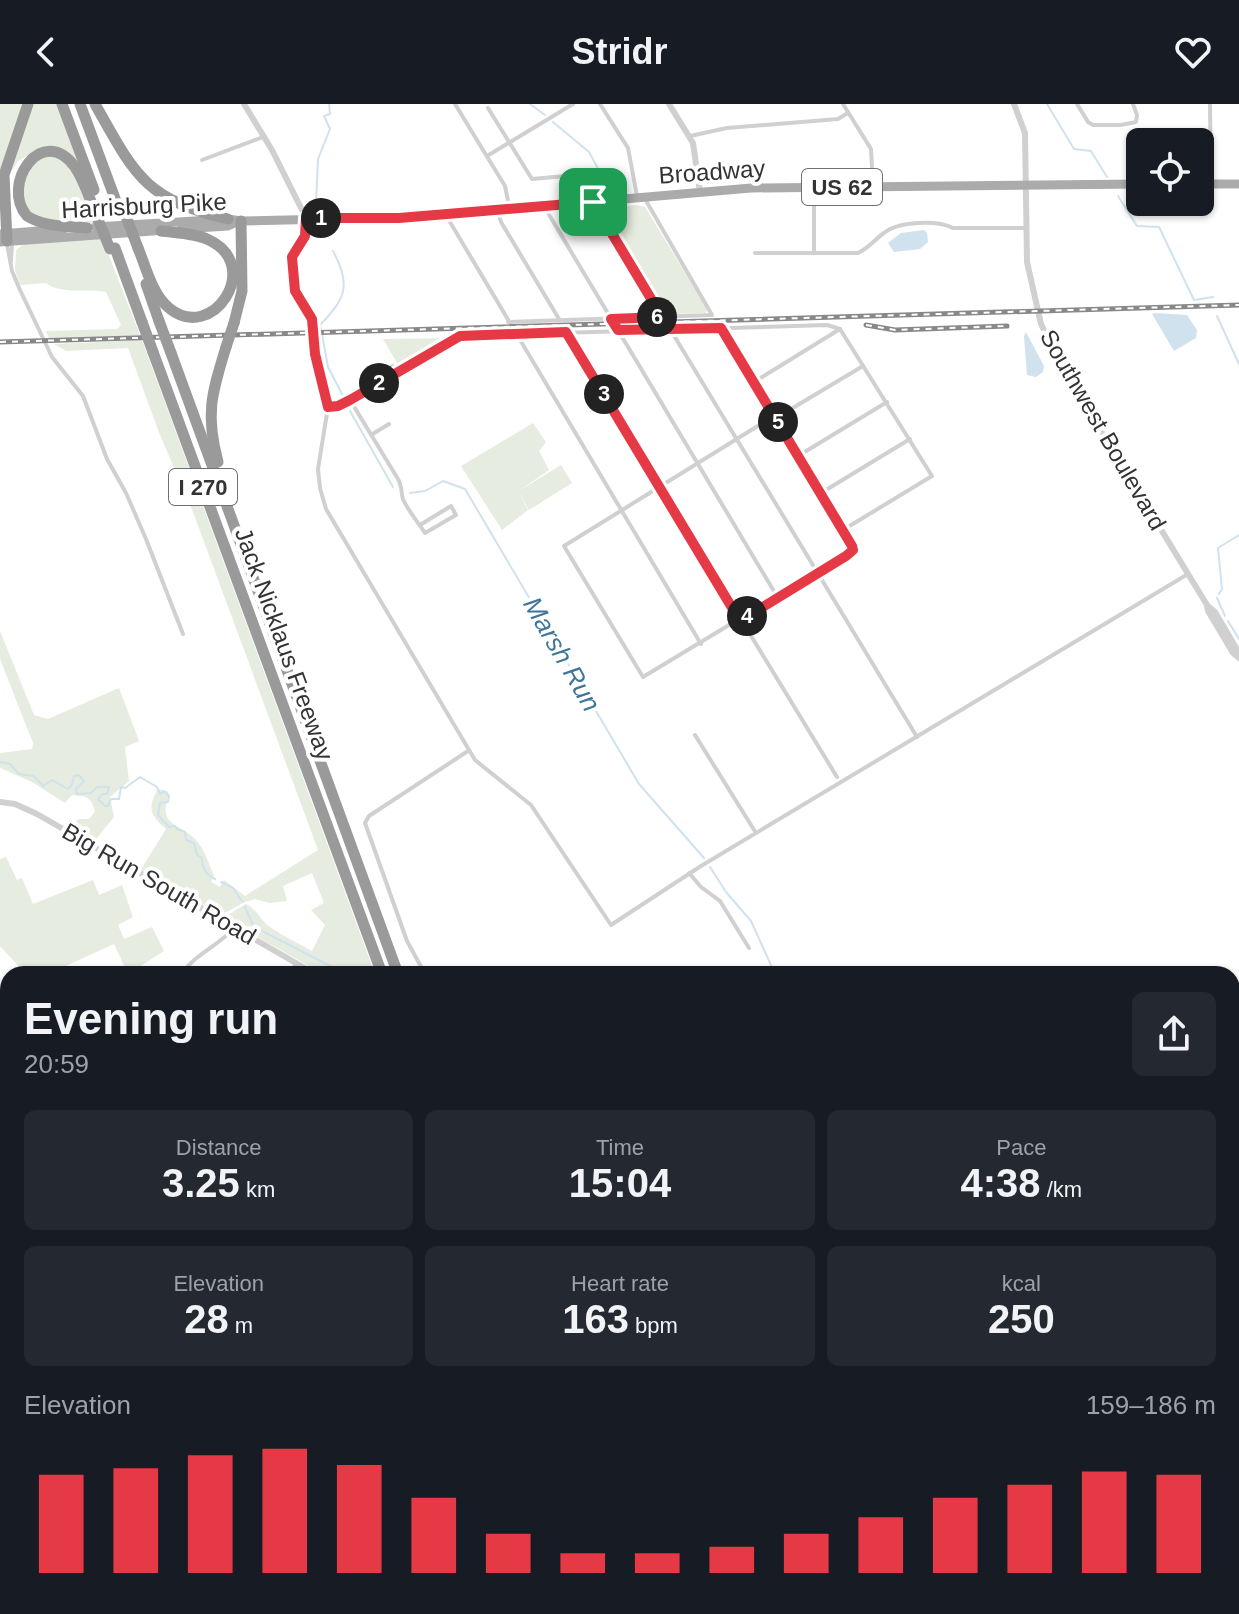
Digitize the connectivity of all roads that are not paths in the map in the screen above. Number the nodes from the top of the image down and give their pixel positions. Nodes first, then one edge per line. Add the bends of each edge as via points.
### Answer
1 (28, 104) edge
2 (62, 104) edge
3 (80, 104) edge
4 (95, 104) edge
5 (244, 104) edge
6 (455, 104) edge
7 (572, 104) edge
8 (600, 104) edge
9 (669, 104) edge
10 (843, 104) edge
11 (1014, 104) edge
12 (1077, 104) edge
13 (1133, 104) edge
14 (1210, 104) edge
15 (488, 108) dead end
16 (848, 113) junction
17 (1210, 128) edge
18 (264, 137) junction
19 (690, 137) junction
20 (509, 143) junction
21 (487, 156) junction
22 (202, 160) dead end
23 (589, 174) dead end
24 (12, 176) junction
25 (1126, 184) edge
26 (1214, 184) edge
27 (1239, 184) edge
28 (1025, 185) junction
29 (873, 186) junction
30 (814, 187) junction
31 (700, 192) junction
32 (640, 197) junction
33 (593, 202) junction
34 (544, 206) junction
35 (510, 209) junction
36 (498, 210) junction
37 (98, 212) junction
38 (447, 214) junction
39 (306, 218) junction
40 (228, 219) junction
41 (241, 221) junction
42 (87, 228) junction
43 (1026, 228) junction
44 (161, 231) junction
45 (6, 237) edge
46 (136, 248) junction
47 (755, 253) dead end
48 (814, 253) junction
49 (662, 317) junction
50 (611, 319) junction
51 (559, 320) junction
52 (508, 322) junction
53 (721, 328) junction
54 (670, 329) junction
55 (840, 329) junction
56 (618, 330) junction
57 (566, 332) junction
58 (516, 334) junction
59 (864, 366) junction
60 (754, 382) junction
61 (350, 400) junction
62 (887, 402) junction
63 (328, 407) junction
64 (775, 417) junction
65 (389, 424) dead end
66 (371, 435) junction
67 (736, 439) junction
68 (910, 439) junction
69 (798, 456) junction
70 (697, 463) junction
71 (659, 486) junction
72 (821, 493) junction
73 (621, 509) junction
74 (420, 525) junction
75 (843, 530) junction
76 (241, 543) junction
77 (817, 574) junction
78 (1188, 574) junction
79 (778, 598) junction
80 (740, 621) junction
81 (183, 634) dead end
82 (701, 644) junction
83 (1239, 655) edge
84 (695, 735) dead end
85 (917, 737) junction
86 (469, 751) junction
87 (837, 777) dead end
88 (0, 802) edge
89 (756, 833) junction
90 (689, 873) junction
91 (235, 927) junction
92 (749, 948) dead end
93 (296, 963) junction
94 (187, 966) edge
95 (295, 966) edge
96 (301, 966) edge
97 (379, 966) edge
98 (395, 966) edge
99 (421, 966) edge

1 - 45 highway via 4,175
2 - 37 highway, Jack Nicklaus Freeway / I 270
3 - 46 highway, Jack Nicklaus Freeway / I 270, bridge
4 - 40 highway via 124,156 156,192 175,204
5 - 18 street
6 - 21 street
7 - 20 street
8 - 32 street via 628,148
9 - 19 street
10 - 16 street
11 - 28 street, Southwest Boulevard via 1025,133
12 - 13 street via 1093,125 1136,122
14 - 17 street
15 - 20 street
16 - 19 street via 838,119 727,128
16 - 29 street via 871,149
18 - 22 street
18 - 39 street
19 - 31 street
20 - 21 street
20 - 23 street via 532,179
21 - 35 street via 507,191
24 - 37 highway via 30,156 59,155 76,168
24 - 42 highway via 14,200 27,216
24 - 45 highway
25 - 28 main road, Broadway / US 62
26 - 27 main road
28 - 29 main road, Broadway / US 62
28 - 43 street, Southwest Boulevard
29 - 30 main road, Broadway / US 62
30 - 31 main road, Broadway / US 62
30 - 48 street
31 - 32 main road, Broadway / US 62
32 - 33 main road, Broadway / US 62
32 - 49 street via 712,315
33 - 34 main road, Broadway / US 62
33 - 49 street
34 - 35 main road, Broadway / US 62
34 - 50 street
35 - 36 main road, Broadway / US 62
36 - 38 main road, Broadway / US 62
36 - 51 street
37 - 97 highway, Jack Nicklaus Freeway / I 270, bridge
38 - 39 main road, Broadway / US 62
38 - 52 street
39 - 41 main road, Broadway / US 62
39 - 63 street via 305,236 292,260 296,295 311,317
40 - 41 main road, Harrisburg Pike / US 62
40 - 42 main road, Harrisburg Pike / US 62
41 - 44 main road, Harrisburg Pike / US 62
41 - 76 highway, bridge via 242,279 212,389 210,424
42 - 45 main road, Harrisburg Pike / US 62
43 - 48 street via 919,223 888,230 858,253
43 - 78 street, Southwest Boulevard via 1029,280 1047,340
44 - 45 main road, Harrisburg Pike / US 62
44 - 46 highway via 207,239 225,252 233,282 220,306 189,316 167,306
45 - 81 street via 21,293 52,357 83,396
46 - 76 highway, Jack Nicklaus Freeway / I 270, bridge
47 - 48 street
49 - 50 street
50 - 51 street
50 - 56 street
51 - 52 street
52 - 58 street
53 - 54 street
53 - 55 street
53 - 60 street
54 - 56 street
54 - 67 street
55 - 59 street
55 - 60 street
56 - 57 street
56 - 70 street
57 - 58 street
57 - 71 street
58 - 61 street via 460,336
58 - 73 street
59 - 62 street
59 - 64 street
60 - 64 street
61 - 63 street
61 - 66 street
62 - 68 street
62 - 69 street
63 - 86 street via 318,469 324,505
64 - 67 street
64 - 69 street
65 - 66 street
66 - 74 street
67 - 70 street
67 - 77 street
68 - 72 street
68 - 75 street via 932,476
69 - 72 street
70 - 71 street
70 - 79 street
71 - 73 street
71 - 80 street
72 - 75 street
73 - 82 street
73 - 82 street via 564,546 643,677
74 - 74 street via 425,533 456,515 451,506
75 - 77 street via 853,550
76 - 98 highway, Jack Nicklaus Freeway / I 270
77 - 79 street
77 - 85 street
78 - 83 street, Southwest Boulevard
78 - 85 street
79 - 80 street
80 - 82 street
80 - 87 street
84 - 89 street
85 - 89 street
86 - 90 street via 531,805 611,925
86 - 99 street via 365,823
88 - 91 street, Big Run South Road via 37,814
89 - 90 street
90 - 92 street via 720,901
91 - 93 street, Big Run South Road
91 - 94 street
93 - 95 street
93 - 96 street, Big Run South Road

